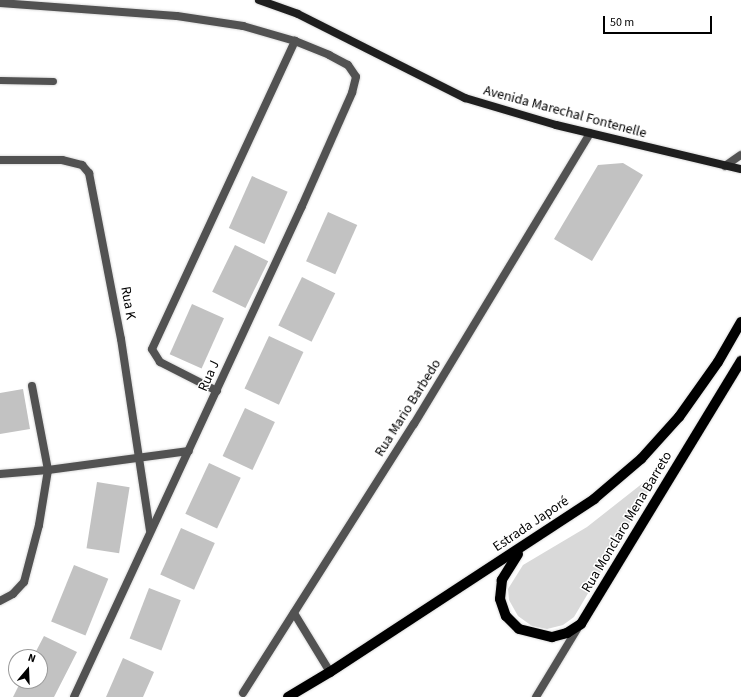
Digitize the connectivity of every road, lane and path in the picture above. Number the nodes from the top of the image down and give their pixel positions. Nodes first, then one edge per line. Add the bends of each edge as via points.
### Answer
1 (259, 0) edge
2 (0, 4) edge
3 (295, 41) junction
4 (0, 80) edge
5 (53, 81) dead end
6 (590, 133) junction
7 (741, 155) edge
8 (0, 160) edge
9 (725, 166) junction
10 (741, 170) edge
11 (741, 322) edge
12 (741, 361) edge
13 (32, 386) dead end
14 (217, 391) junction
15 (189, 451) junction
16 (140, 459) junction
17 (48, 470) junction
18 (0, 474) edge
19 (150, 530) junction
20 (523, 547) junction
21 (0, 601) edge
22 (294, 612) junction
23 (581, 624) junction
24 (330, 672) junction
25 (243, 693) dead end
26 (74, 697) edge
27 (288, 697) edge
28 (536, 697) edge

1 - 6 main road, Avenida Marechal Fontenelle via 298,14 465,98 504,112
2 - 3 street via 212,20
3 - 14 street, Rua J via 348,65 356,77 352,93
3 - 14 street via 152,349 160,362
4 - 5 lane
6 - 9 main road, Avenida Marechal Fontenelle
6 - 22 street, Rua Mario Barbedo via 414,424
7 - 9 street
8 - 16 street, Rua K via 62,160 82,165 89,173 105,246
9 - 10 main road, Avenida Marechal Fontenelle
11 - 20 main road, Estrada Japoré via 718,362 679,417 642,459 594,499
12 - 23 main road, Rua Monclaro Mena Barreto
13 - 17 street
14 - 15 street, Rua J
15 - 16 street
15 - 19 street, Rua J
16 - 17 street
16 - 19 street, Rua K
17 - 18 street
17 - 21 street via 39,525 24,582 13,594
19 - 26 street, Rua J
20 - 23 main road via 502,580 500,599 506,616 519,629 552,637 567,633
20 - 24 main road, Estrada Japoré
22 - 24 street
22 - 25 street, Rua Mario Barbedo
23 - 28 street, Rua Monclaro Mena Barreto
24 - 27 main road, Estrada Japoré

